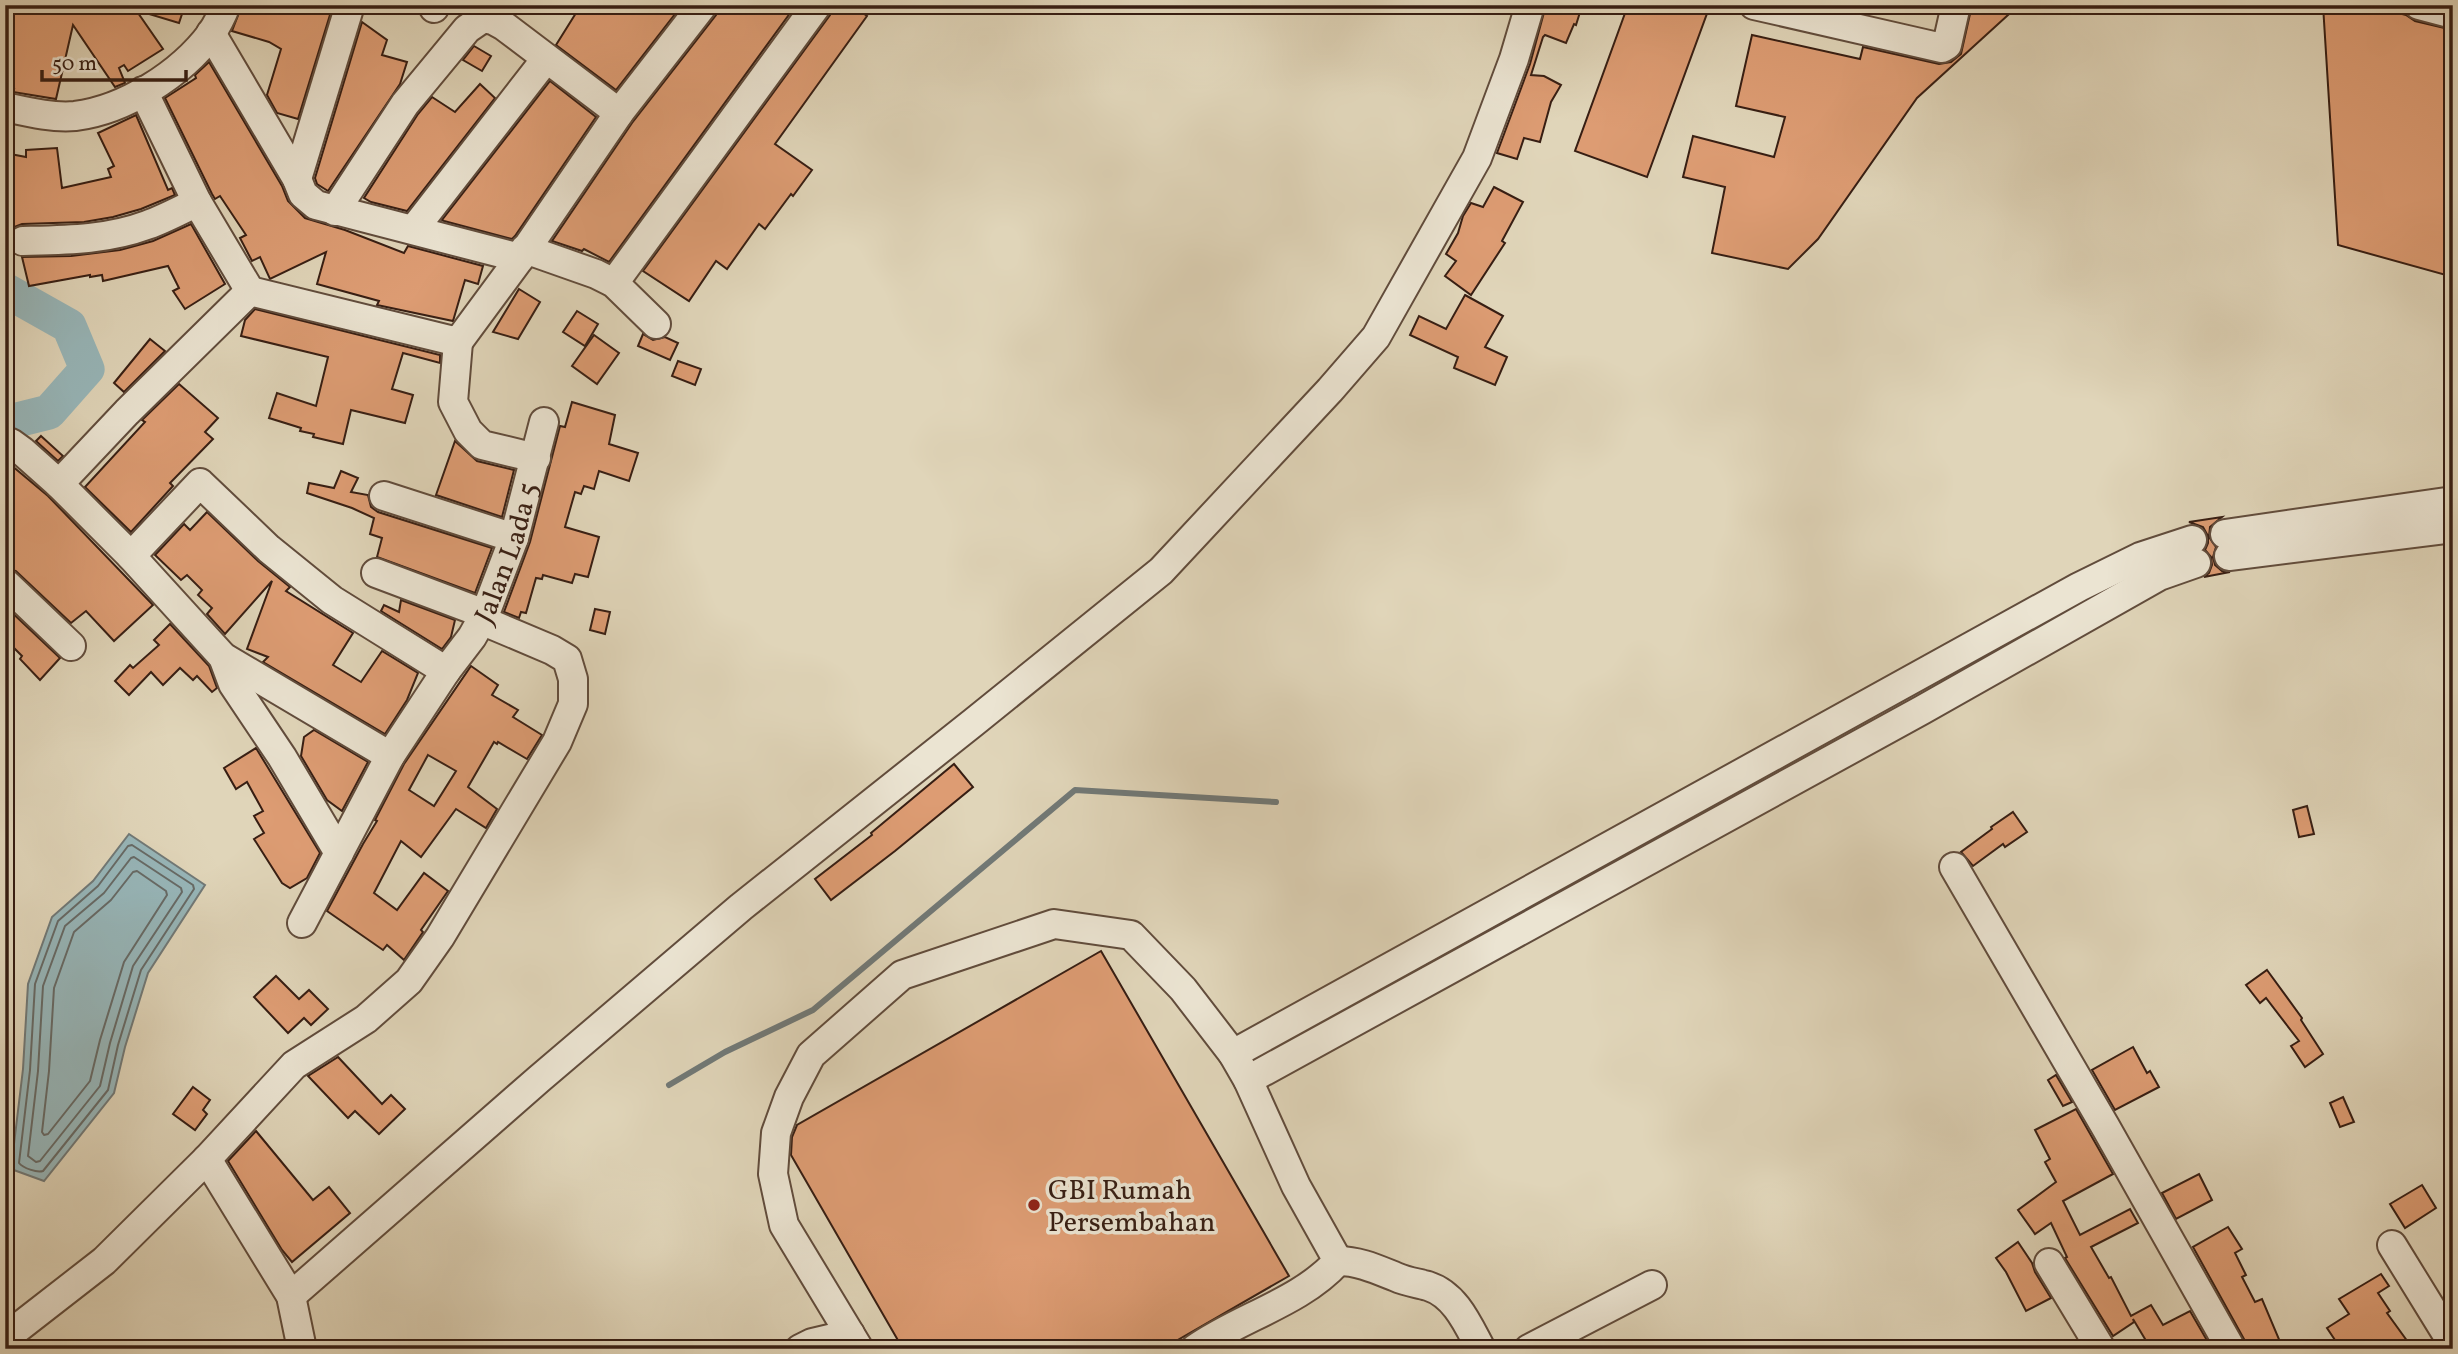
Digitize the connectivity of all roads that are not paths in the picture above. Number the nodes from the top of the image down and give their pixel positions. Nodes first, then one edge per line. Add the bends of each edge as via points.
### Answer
1 (226, 5) edge
2 (350, 5) edge
3 (703, 5) edge
4 (817, 5) edge
5 (1530, 5) edge
6 (1755, 5) edge
7 (1956, 5) edge
8 (2419, 5) edge
9 (2453, 14) edge
10 (511, 16) edge
11 (211, 33) junction
12 (546, 59) junction
13 (144, 91) junction
14 (5, 107) edge
15 (619, 113) junction
16 (297, 179) junction
17 (197, 202) junction
18 (335, 211) junction
19 (414, 229) junction
20 (23, 240) dead end
21 (522, 254) junction
22 (614, 283) junction
23 (250, 291) junction
24 (656, 324) dead end
25 (458, 342) junction
26 (544, 422) dead end
27 (5, 443) edge
28 (536, 457) junction
29 (59, 484) junction
30 (384, 496) dead end
31 (2453, 500) edge
32 (2453, 528) edge
33 (514, 538) junction
34 (131, 556) junction
35 (376, 573) dead end
36 (5, 583) edge
37 (483, 617) junction
38 (71, 646) dead end
39 (223, 657) junction
40 (446, 671) junction
41 (1904, 685) junction
42 (1922, 710) junction
43 (390, 756) junction
44 (339, 853) junction
45 (1954, 867) dead end
46 (302, 923) dead end
47 (1233, 1054) junction
48 (1248, 1080) junction
49 (207, 1159) junction
50 (2392, 1245) dead end
51 (1338, 1261) junction
52 (2049, 1263) dead end
53 (1652, 1285) dead end
54 (291, 1296) junction
55 (5, 1338) edge
56 (855, 1341) edge
57 (2453, 1343) edge
58 (1202, 1347) edge
59 (302, 1349) edge
60 (800, 1349) edge
61 (1481, 1349) edge
62 (1529, 1349) edge
63 (2101, 1349) edge
64 (2231, 1349) edge

1 - 11 street
2 - 16 street
3 - 15 street
4 - 22 street
5 - 54 street via 1477,158 1376,337 1161,571 741,907
6 - 7 street via 1942,48 1947,44
8 - 9 street
10 - 12 street
10 - 18 street via 483,18 467,29 405,104
11 - 13 street via 188,59
11 - 16 street
12 - 15 street
12 - 19 street
13 - 14 street via 74,116
13 - 17 street
15 - 21 street
16 - 18 street via 303,194 316,205
17 - 20 street via 148,225 107,236
17 - 23 street
18 - 19 street
19 - 21 street
21 - 22 street
21 - 25 street
22 - 24 street
23 - 25 street
23 - 29 street
25 - 28 street via 453,402 468,431 482,445
26 - 28 street, Jalan Lada 5
27 - 29 street via 22,451
28 - 33 street, Jalan Lada 5
29 - 34 street
30 - 33 street
31 - 32 street via 2227,545
33 - 37 street, Jalan Lada 5
34 - 39 street
34 - 40 street via 200,483 269,549 332,600
35 - 37 street
36 - 38 street
37 - 40 street, Jalan Lada 5
37 - 49 street via 567,659 573,704 557,742 409,981 366,1019 294,1065
39 - 43 street
39 - 44 street via 233,684
40 - 43 street, Jalan Lada 5
41 - 42 street
41 - 42 street via 2140,557 2194,552
41 - 47 street
42 - 48 street
43 - 44 street, Jalan Lada 5
44 - 46 street, Jalan Lada 5
45 - 64 street
47 - 48 street
47 - 56 street via 1183,989 1132,934 1054,924 902,975 811,1055 776,1133 773,1174 784,1226
48 - 51 street
49 - 54 street
49 - 55 street via 104,1261
50 - 57 street
51 - 58 street via 1284,1300
51 - 61 street via 1356,1261 1431,1287 1461,1311
52 - 63 street
53 - 62 street
54 - 59 street
56 - 60 street via 812,1343

